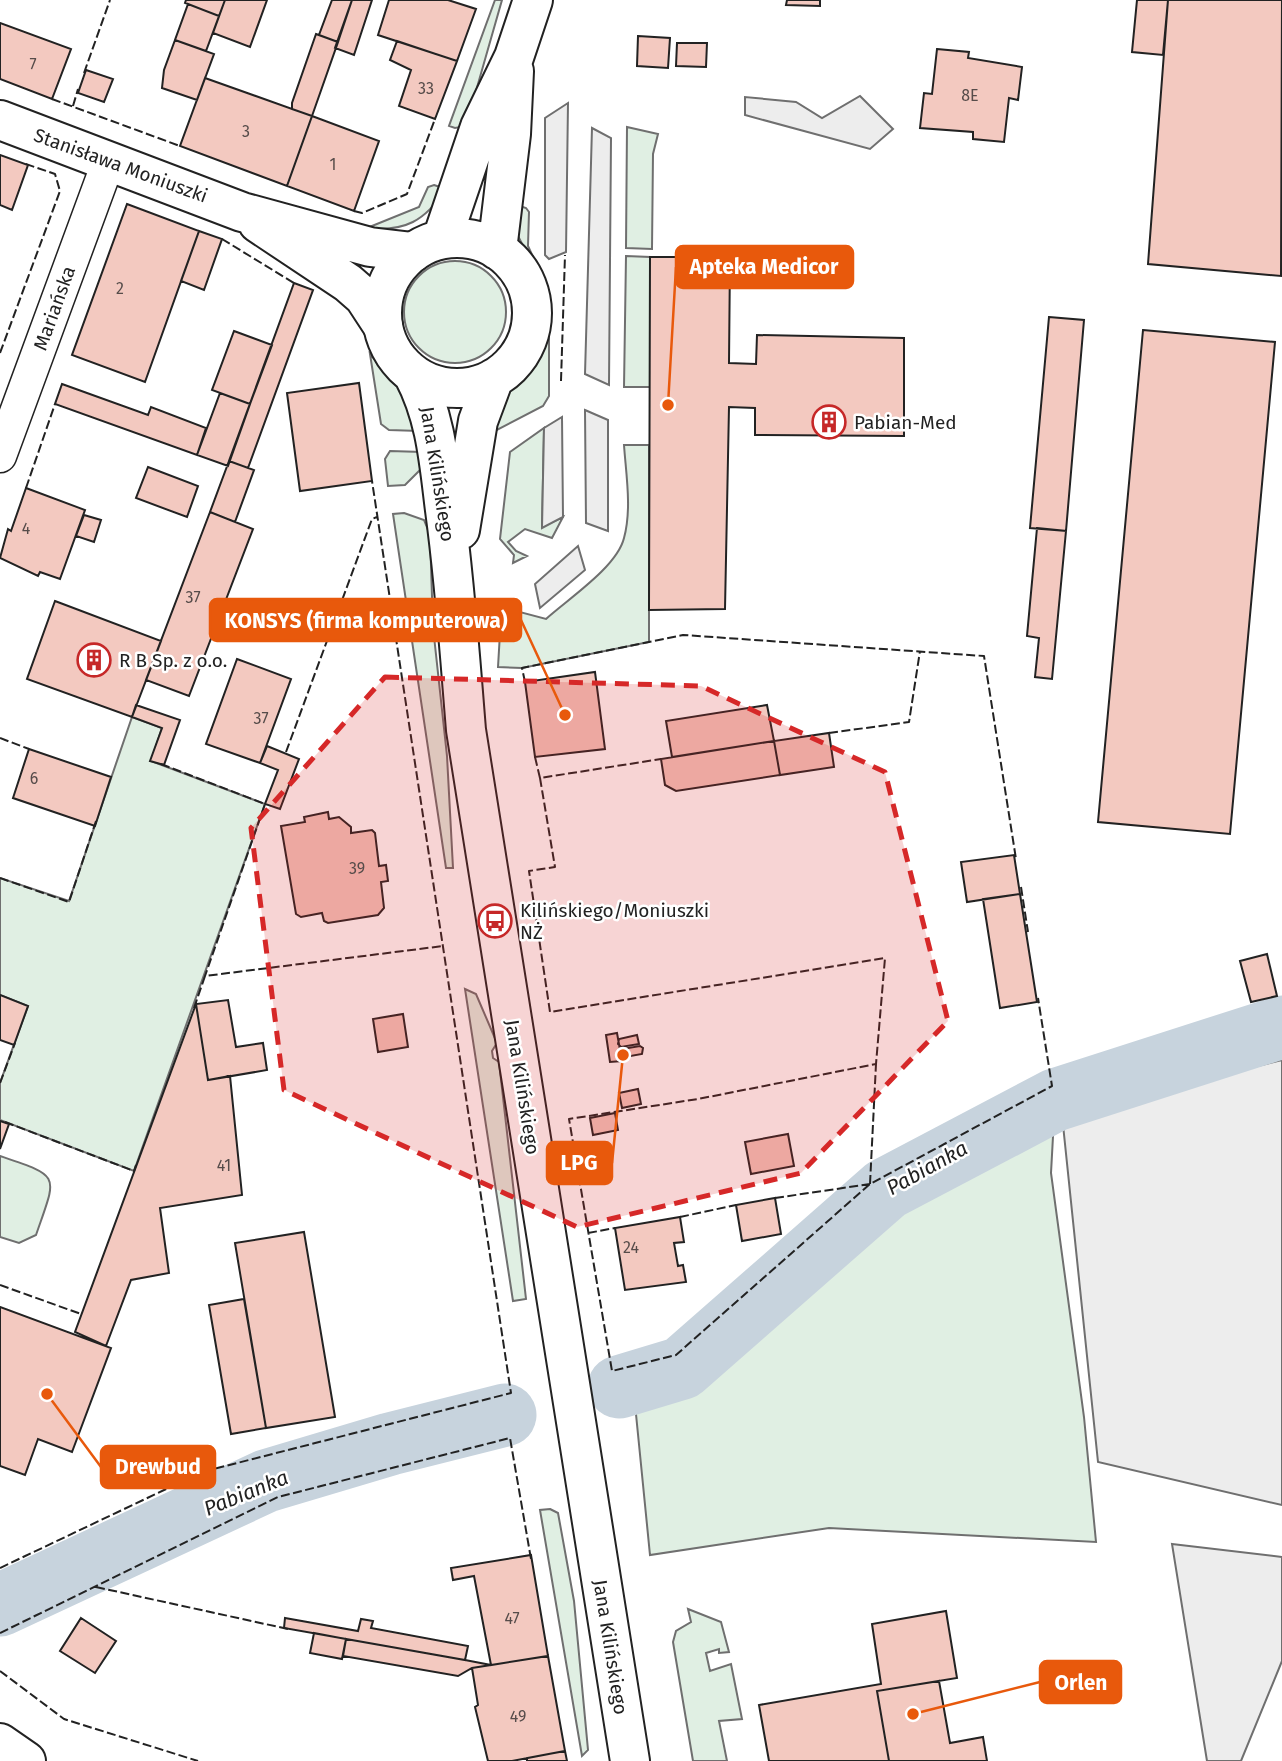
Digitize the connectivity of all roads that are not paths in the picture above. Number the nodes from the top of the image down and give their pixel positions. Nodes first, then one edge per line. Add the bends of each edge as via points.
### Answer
1 (533, 0) edge
2 (514, 57) junction
3 (0, 120) edge
4 (109, 160) junction
5 (242, 212) junction
6 (427, 246) junction
7 (497, 250) junction
8 (383, 326) junction
9 (413, 374) junction
10 (494, 378) junction
11 (0, 456) edge
12 (454, 577) junction
13 (610, 1642) junction
14 (0, 1743) edge
15 (26, 1761) edge
16 (617, 1761) edge
17 (630, 1761) edge

1 - 2 main road
2 - 6 main road
2 - 7 main road via 511,134
3 - 4 main road, Stanisława Moniuszki
4 - 5 main road, Stanisława Moniuszki
4 - 11 street, Mariańska
5 - 6 main road, Stanisława Moniuszki via 370,247
5 - 8 main road, Stanisława Moniuszki via 348,283 364,297
6 - 7 main road via 480,242
6 - 8 main road via 398,267 387,285
7 - 10 main road via 514,264 526,283 531,326 517,356
8 - 9 main road via 388,344
9 - 10 main road via 453,388
9 - 12 main road, Jana Kilińskiego via 433,422
10 - 12 main road, Jana Kilińskiego via 478,421
12 - 13 main road, Jana Kilińskiego via 466,730
13 - 16 main road
13 - 17 main road, Jana Kilińskiego
14 - 15 main road

